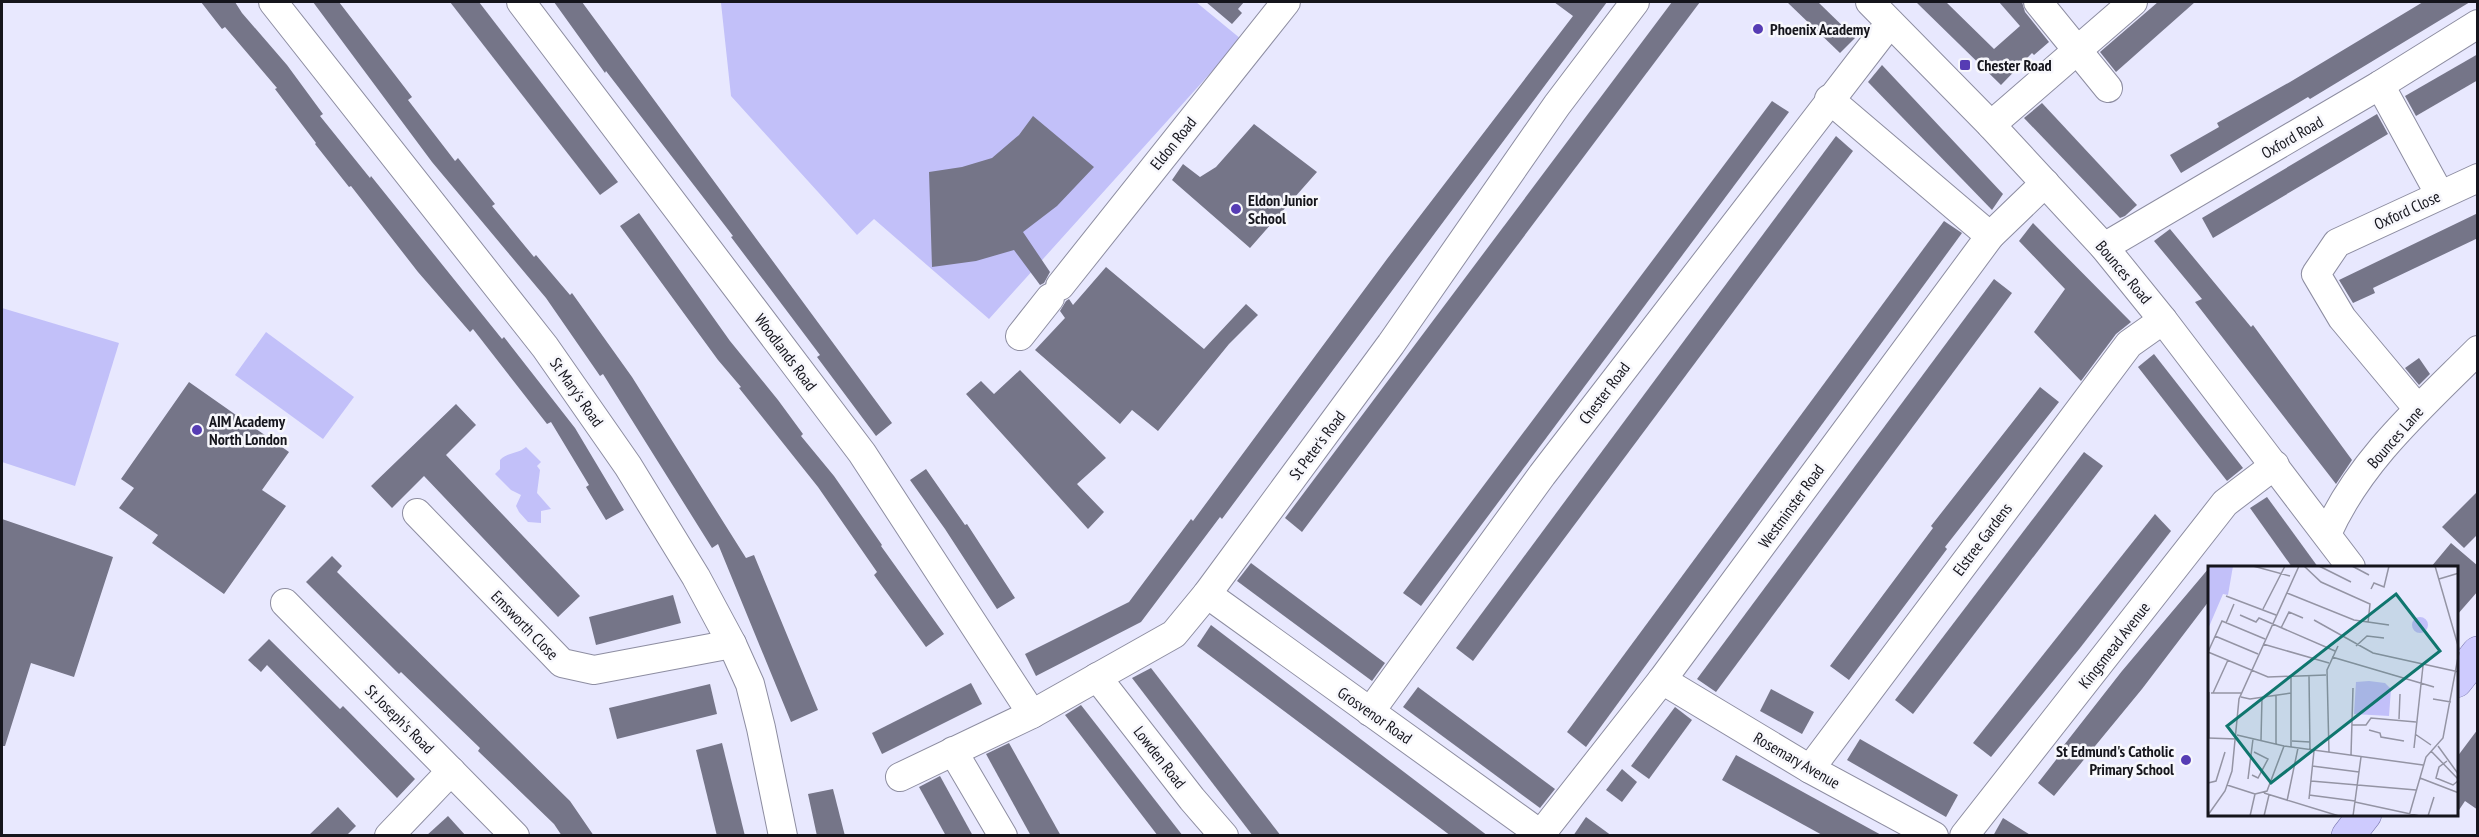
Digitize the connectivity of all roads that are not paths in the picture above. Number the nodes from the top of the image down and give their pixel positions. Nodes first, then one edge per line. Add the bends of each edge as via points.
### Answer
1 (273, 2) edge
2 (521, 2) edge
3 (1286, 2) edge
4 (1635, 2) edge
5 (1870, 2) edge
6 (2038, 2) edge
7 (2133, 2) edge
8 (1890, 23) junction
9 (2478, 24) edge
10 (2076, 50) junction
11 (2380, 85) junction
12 (2108, 88) dead end
13 (1829, 99) junction
14 (1991, 125) junction
15 (2478, 178) edge
16 (2044, 183) junction
17 (2439, 195) junction
18 (1990, 236) junction
19 (2104, 247) junction
20 (2163, 320) junction
21 (1020, 336) dead end
22 (2478, 351) edge
23 (2418, 409) junction
24 (2275, 465) junction
25 (417, 513) dead end
26 (2327, 534) junction
27 (2350, 566) edge
28 (1207, 594) junction
29 (285, 603) dead end
30 (732, 644) junction
31 (2478, 653) edge
32 (1097, 677) junction
33 (1662, 680) junction
34 (2458, 680) edge
35 (1370, 712) junction
36 (1032, 714) junction
37 (953, 751) junction
38 (1810, 769) junction
39 (451, 771) junction
40 (900, 777) dead end
41 (2363, 816) edge
42 (1542, 835) edge
43 (389, 836) edge
44 (515, 836) edge
45 (783, 836) edge
46 (1003, 836) edge
47 (1224, 836) edge
48 (1934, 836) edge
49 (1964, 836) edge
50 (2348, 836) edge

1 - 30 street, St Mary's Road via 545,346 627,466
2 - 36 street, Woodlands Road via 862,453
3 - 21 street, Eldon Road
4 - 28 street, St Peter's Road
5 - 8 street, Bounces Road
6 - 10 street
7 - 10 street
8 - 13 street, Chester Road
8 - 14 street, Bounces Road
9 - 11 street, Oxford Road
10 - 12 street
10 - 14 street
11 - 17 street
11 - 19 street, Oxford Road
13 - 18 street
13 - 35 street, Chester Road via 1542,475
14 - 16 street, Bounces Road
15 - 17 street, Oxford Close
16 - 18 street, Westminster Road
16 - 19 street, Bounces Road
17 - 23 street, Oxford Close via 2337,243 2316,274 2342,318
18 - 33 street, Westminster Road
19 - 20 street, Bounces Road
20 - 24 street, Bounces Road
20 - 38 street, Elstree Gardens via 2129,344
22 - 23 street, Bounces Lane
23 - 26 street, Bounces Lane via 2358,479
24 - 26 street, Bounces Road
24 - 49 street, Kingsmead Avenue via 2225,503
25 - 30 street, Emsworth Close via 562,663 594,670
26 - 27 street, Bounces Road
28 - 32 street, St Peter's Road via 1174,634
28 - 35 street, Grosvenor Road
29 - 39 street, St Joseph's Road
30 - 45 street, St Mary's Road via 750,684
31 - 34 main road
32 - 36 street, St Peter's Road
32 - 47 street, Lowden Road
33 - 38 street, Rosemary Avenue
33 - 42 street, Westminster Road
35 - 42 street, Grosvenor Road
36 - 37 street, St Peter's Road
37 - 40 street, St Peter's Road
37 - 46 street
38 - 48 street, Rosemary Avenue
39 - 43 street
39 - 44 street, St Joseph's Road
41 - 50 main road

